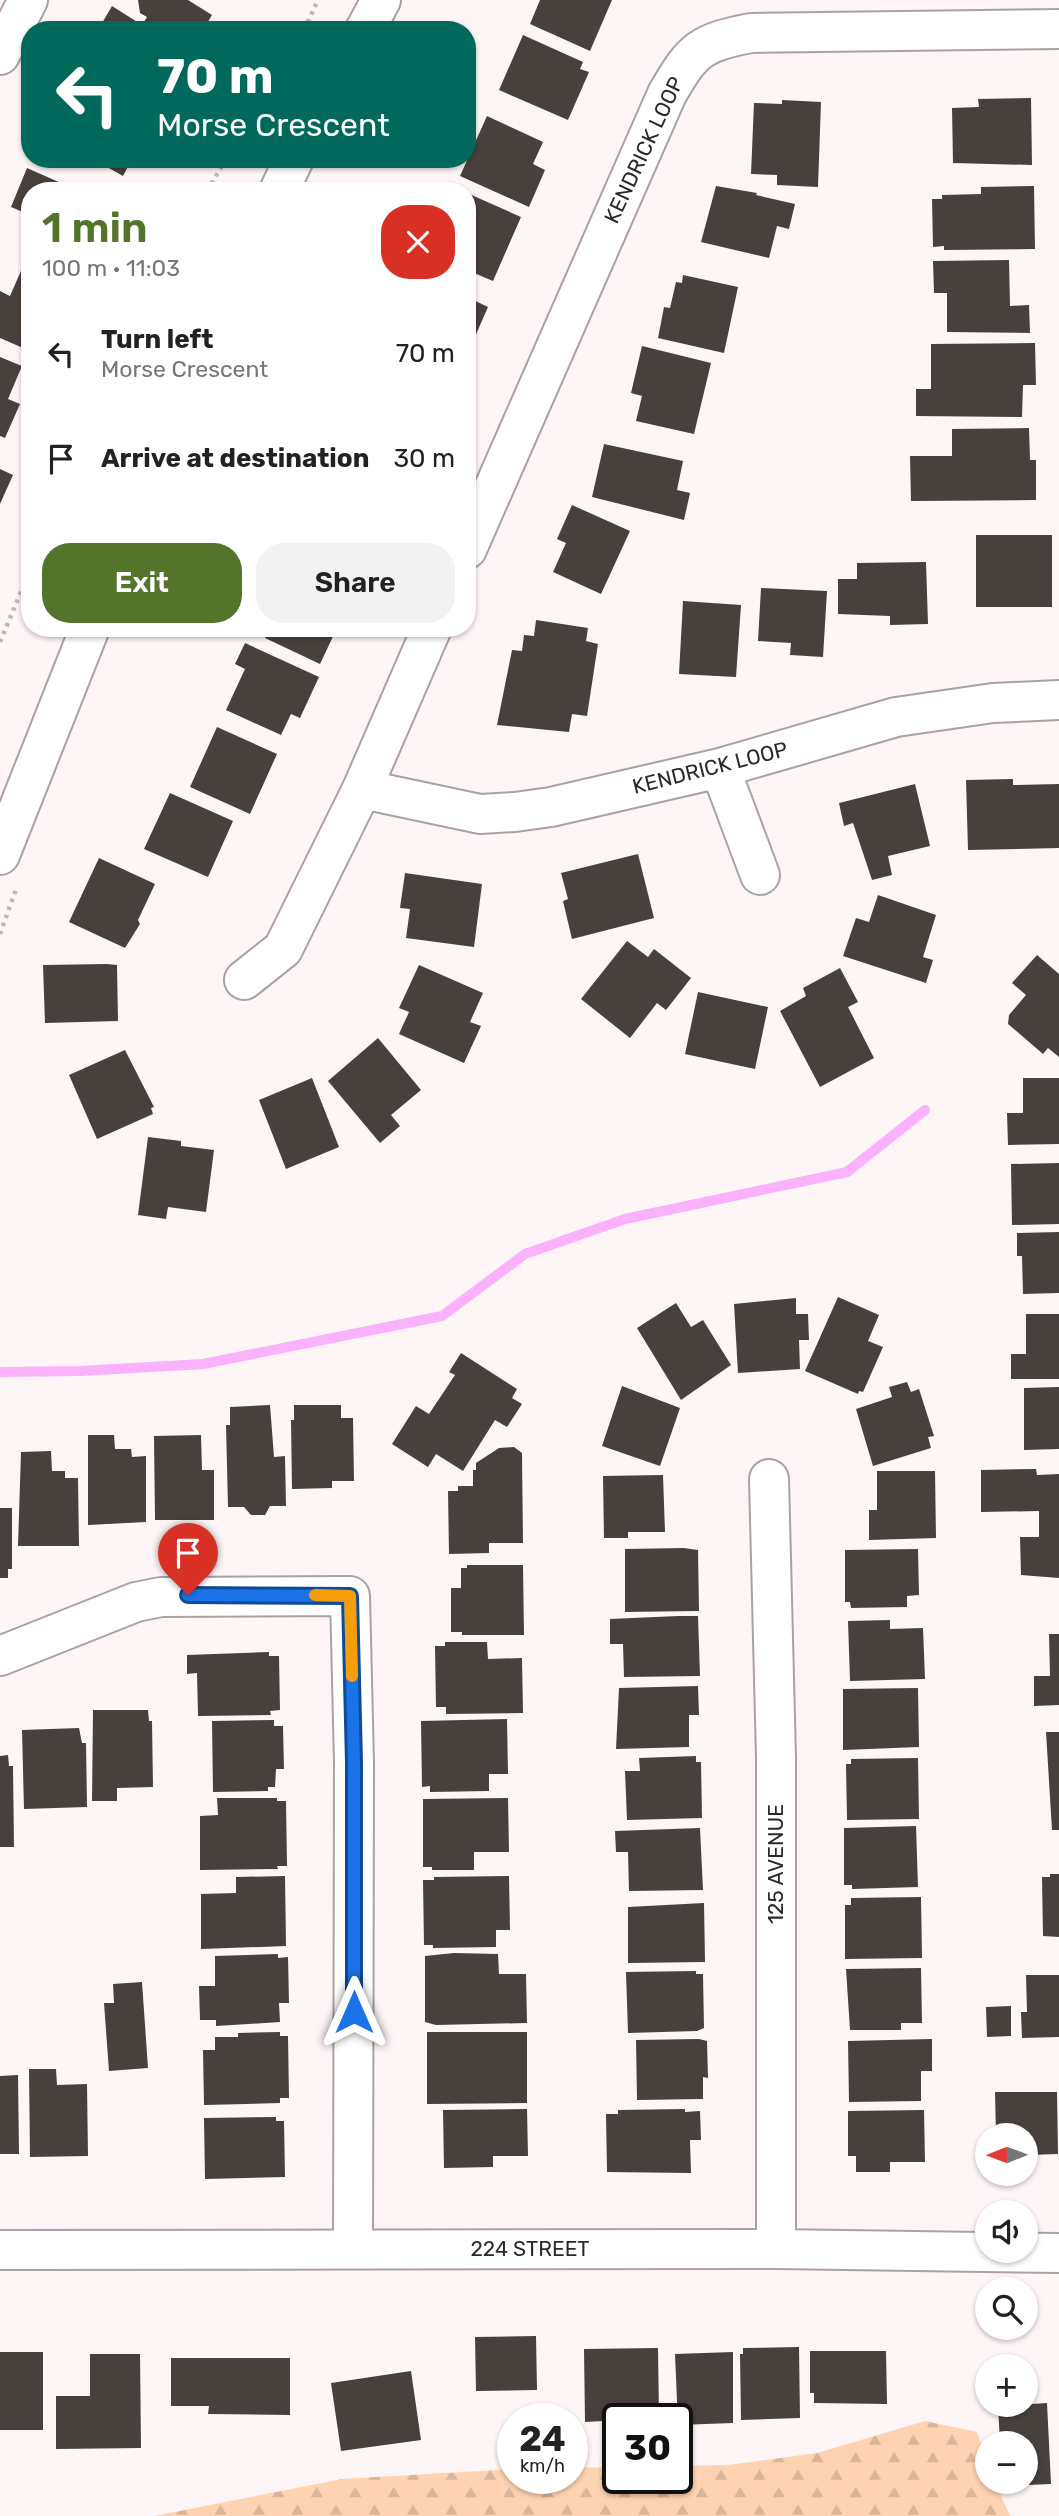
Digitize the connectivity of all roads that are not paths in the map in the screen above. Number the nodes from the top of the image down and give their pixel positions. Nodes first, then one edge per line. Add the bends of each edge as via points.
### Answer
1 (28, 0) edge
2 (381, 0) edge
3 (370, 21) edge
4 (1059, 29) edge
5 (0, 55) edge
6 (476, 529) edge
7 (86, 637) edge
8 (428, 637) edge
9 (1059, 700) edge
10 (720, 768) junction
11 (362, 789) junction
12 (0, 855) edge
13 (760, 876) dead end
14 (244, 980) dead end
15 (769, 1479) dead end
16 (0, 1656) edge
17 (353, 2249) junction
18 (776, 2249) junction
19 (0, 2250) edge
20 (1059, 2253) edge

1 - 5 street
2 - 3 street
4 - 6 street, KENDRICK LOOP via 751,33 704,45 685,63 667,94
7 - 12 street
8 - 11 street
9 - 10 street, KENDRICK LOOP via 993,703 896,717
10 - 11 street, KENDRICK LOOP via 515,812 480,814
10 - 13 street
11 - 14 street via 283,949
15 - 18 street, 125 AVENUE via 776,1758
16 - 17 street via 136,1602 161,1597 350,1596
17 - 18 street, 224 STREET
17 - 19 street, 224 STREET
18 - 20 street, 224 STREET

